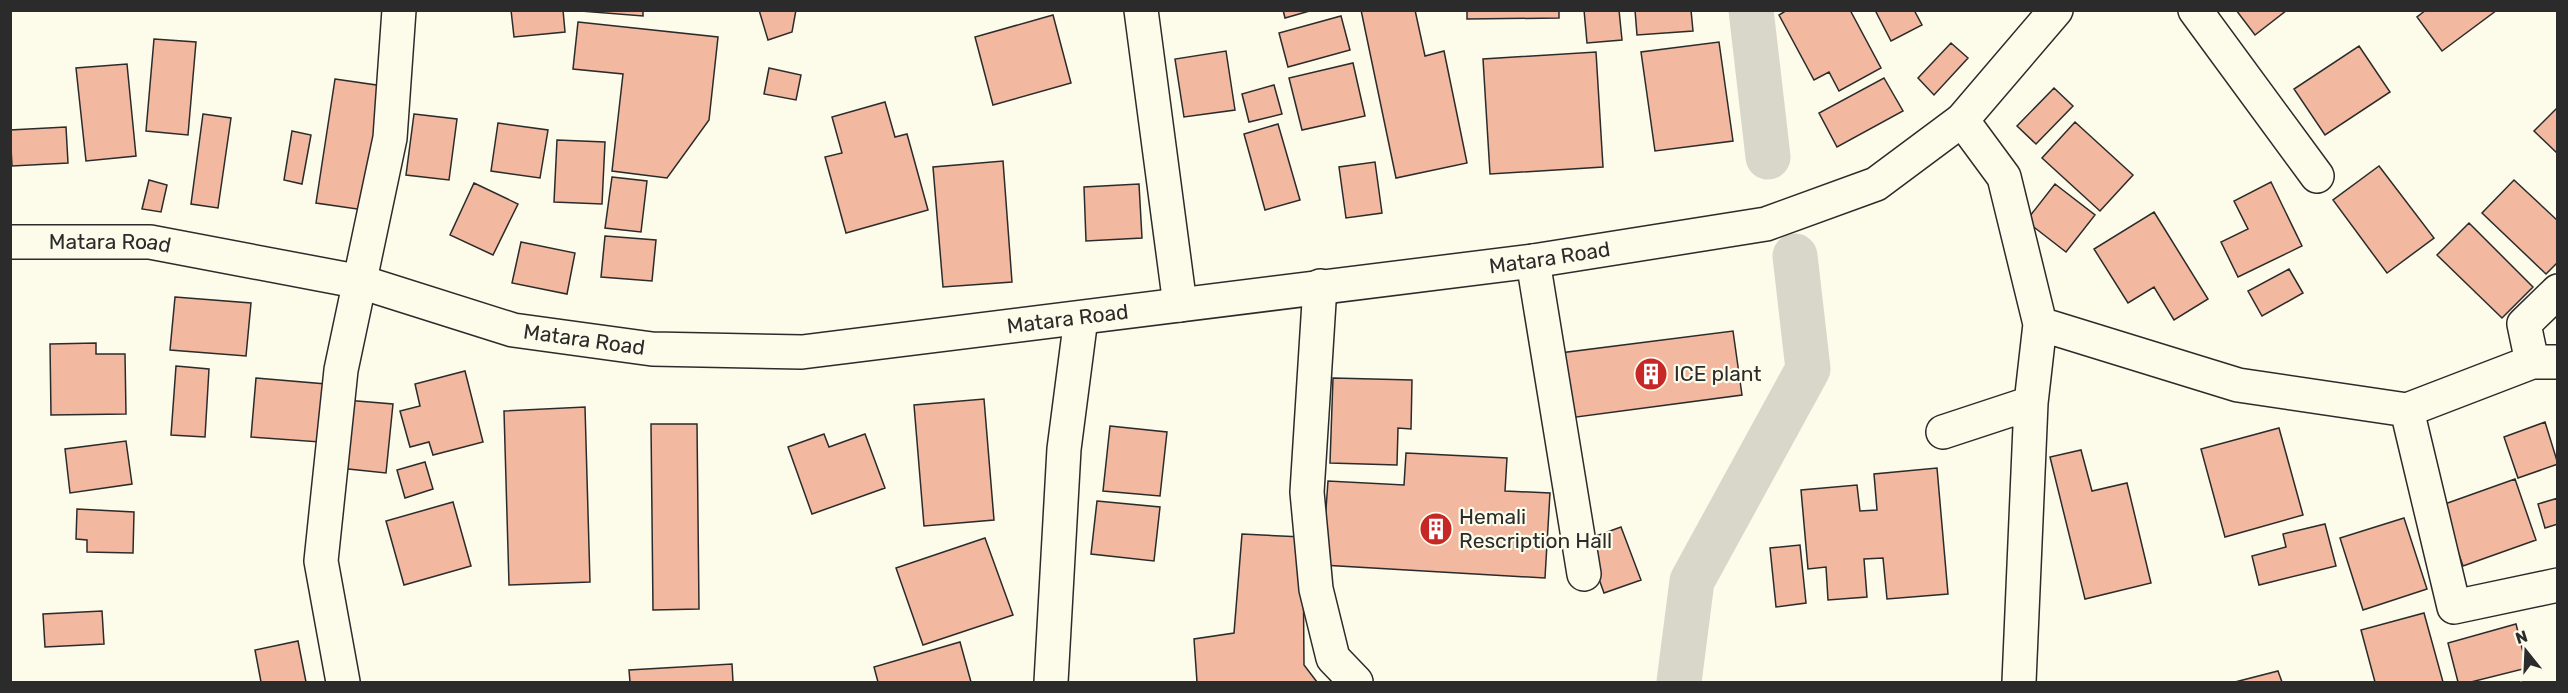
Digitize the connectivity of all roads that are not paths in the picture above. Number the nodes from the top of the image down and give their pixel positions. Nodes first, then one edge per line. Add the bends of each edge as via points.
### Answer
1 (399, 10) edge
2 (1141, 10) edge
3 (2056, 10) edge
4 (2195, 10) edge
5 (1962, 120) junction
6 (2317, 176) dead end
7 (10, 242) edge
8 (1533, 261) junction
9 (361, 282) junction
10 (1320, 286) junction
11 (2558, 291) edge
12 (1180, 305) junction
13 (1081, 318) junction
14 (2040, 324) junction
15 (2545, 362) edge
16 (2031, 403) junction
17 (2408, 410) junction
18 (1943, 432) dead end
19 (1584, 574) dead end
20 (2558, 585) edge
21 (343, 682) edge
22 (1051, 682) edge
23 (1356, 682) edge
24 (2019, 682) edge

1 - 9 main road via 390,138
2 - 12 main road
3 - 5 main road, Matara Road
4 - 6 main road
5 - 8 main road, Matara Road via 1876,184 1766,224
5 - 14 main road via 2004,177
7 - 9 main road, Matara Road via 150,242
8 - 10 main road, Matara Road
8 - 19 main road
9 - 13 main road, Matara Road via 513,330 652,349 802,352
9 - 21 main road via 341,370 321,561
10 - 12 main road, Matara Road
10 - 23 main road via 1307,492 1316,589 1334,658
11 - 15 main road via 2523,324
12 - 13 main road, Matara Road
13 - 22 main road via 1064,449
14 - 16 main road
14 - 17 main road via 2238,385
15 - 17 main road
16 - 18 main road
16 - 24 main road
17 - 20 main road via 2454,607

